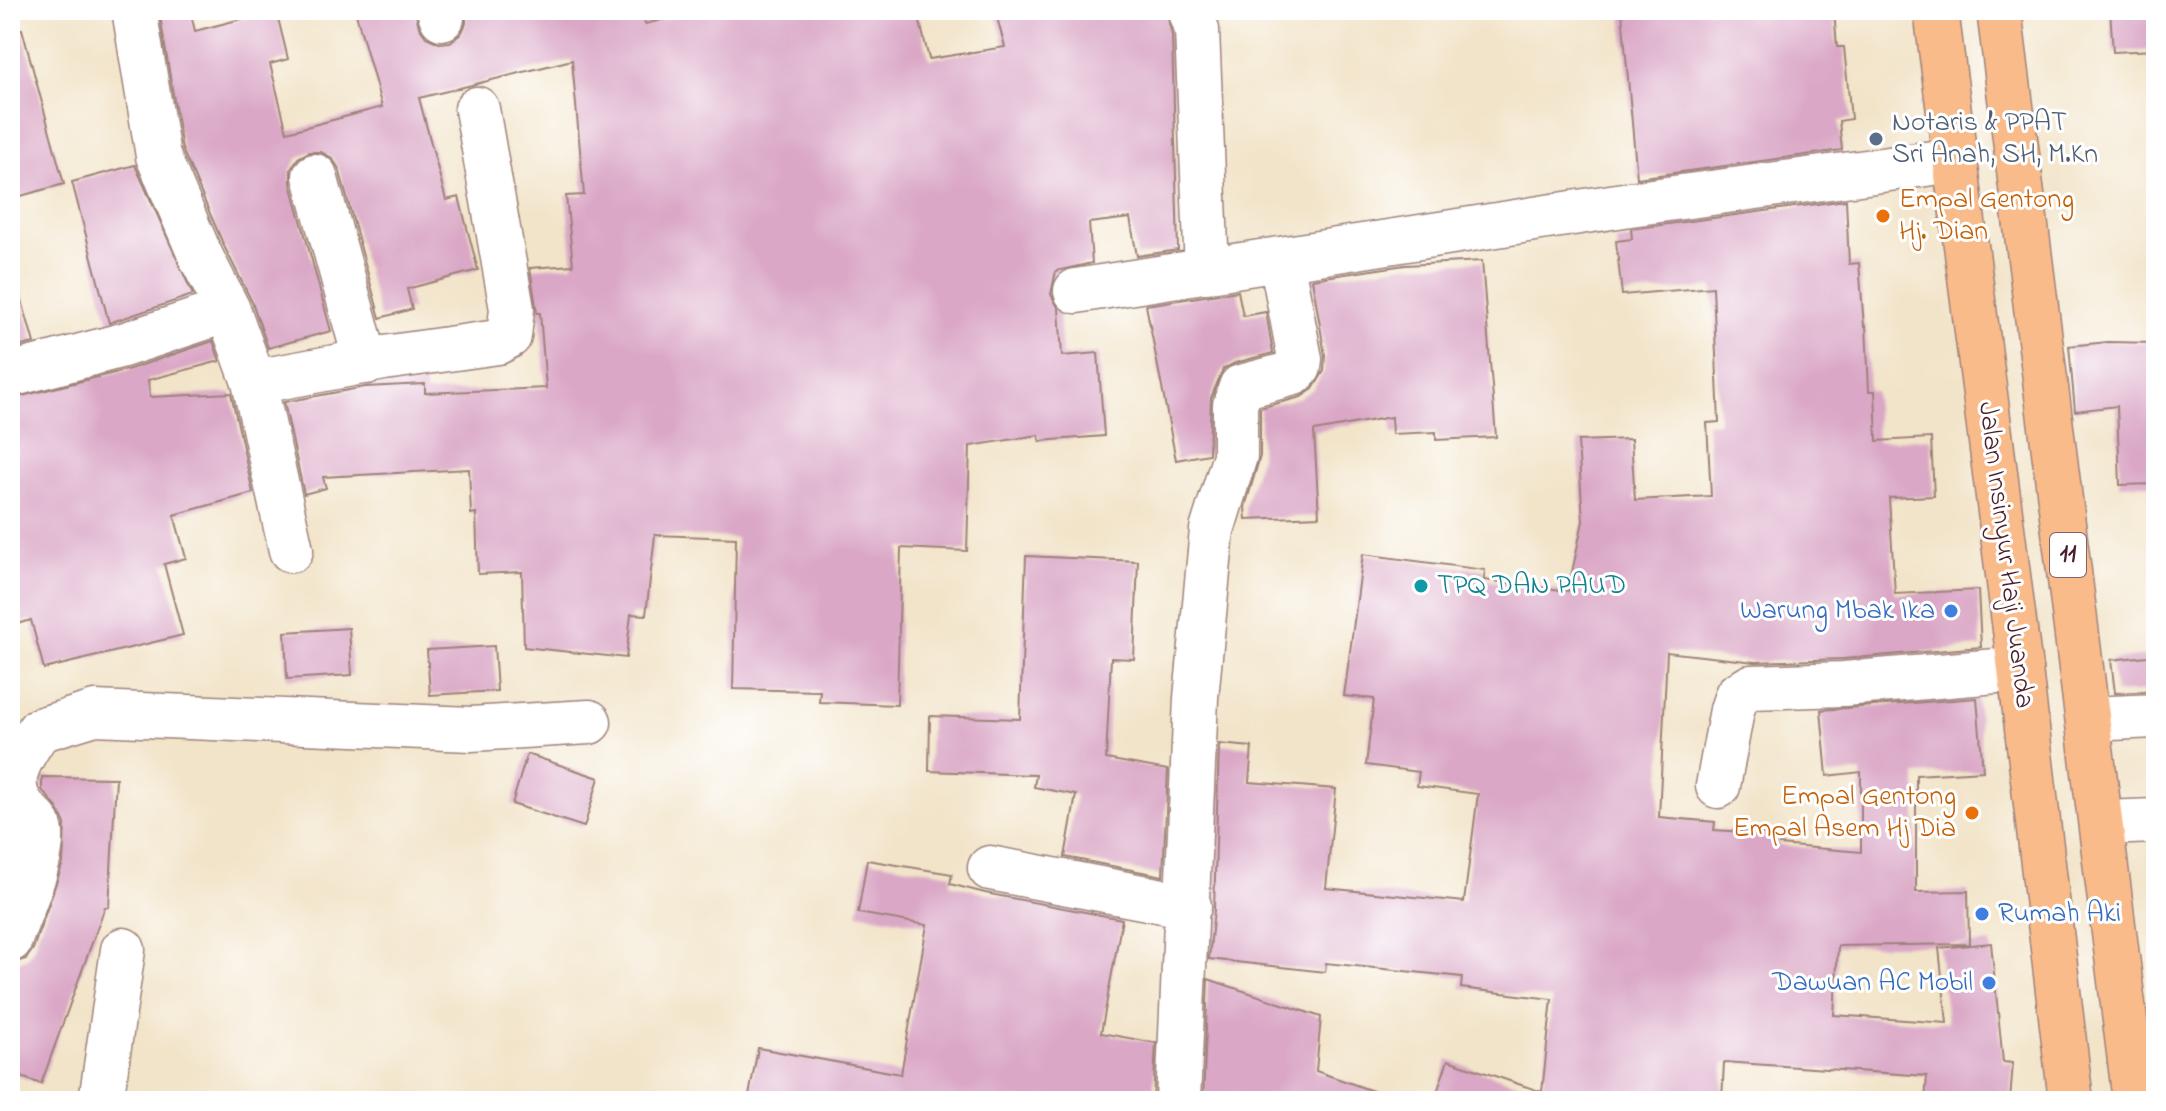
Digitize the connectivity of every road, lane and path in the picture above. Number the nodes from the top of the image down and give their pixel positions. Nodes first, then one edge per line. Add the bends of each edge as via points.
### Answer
1 (1190, 10) edge
2 (1936, 10) edge
3 (1999, 10) edge
4 (135, 15) dead end
5 (477, 109) dead end
6 (1955, 160) junction
7 (315, 176) dead end
8 (1281, 259) junction
9 (1207, 271) junction
10 (1076, 291) dead end
11 (228, 310) junction
12 (366, 362) junction
13 (10, 375) edge
14 (254, 382) junction
15 (291, 550) dead end
16 (2020, 669) junction
17 (2156, 716) edge
18 (2089, 719) junction
19 (589, 722) dead end
20 (1718, 786) dead end
21 (2156, 821) edge
22 (2102, 823) junction
23 (990, 868) dead end
24 (1189, 906) junction
25 (10, 940) edge
26 (123, 950) dead end
27 (101, 1101) edge
28 (1178, 1101) edge
29 (2071, 1101) edge
30 (2135, 1101) edge

1 - 9 street via 1197,30
2 - 6 highway, Jalan Insinyur Haji Juanda / 11
3 - 18 highway, 11
4 - 11 street via 158,156
5 - 12 street via 512,309 509,336
6 - 8 street
6 - 16 highway, Jalan Insinyur Haji Juanda / 11
7 - 12 street
8 - 9 street
8 - 24 street via 1299,367 1294,373 1241,387 1235,405 1235,456 1212,530 1196,698
9 - 10 street
11 - 13 street
11 - 14 street
12 - 14 street
14 - 15 street
16 - 20 street via 1751,687 1737,695
16 - 29 highway, Jalan Insinyur Haji Juanda / 11
17 - 18 street
18 - 22 highway, 11
19 - 25 street via 471,729 95,713 39,730 17,763 13,790 41,830 40,853
21 - 22 street
22 - 30 highway, 11
23 - 24 street
24 - 28 street
26 - 27 street

